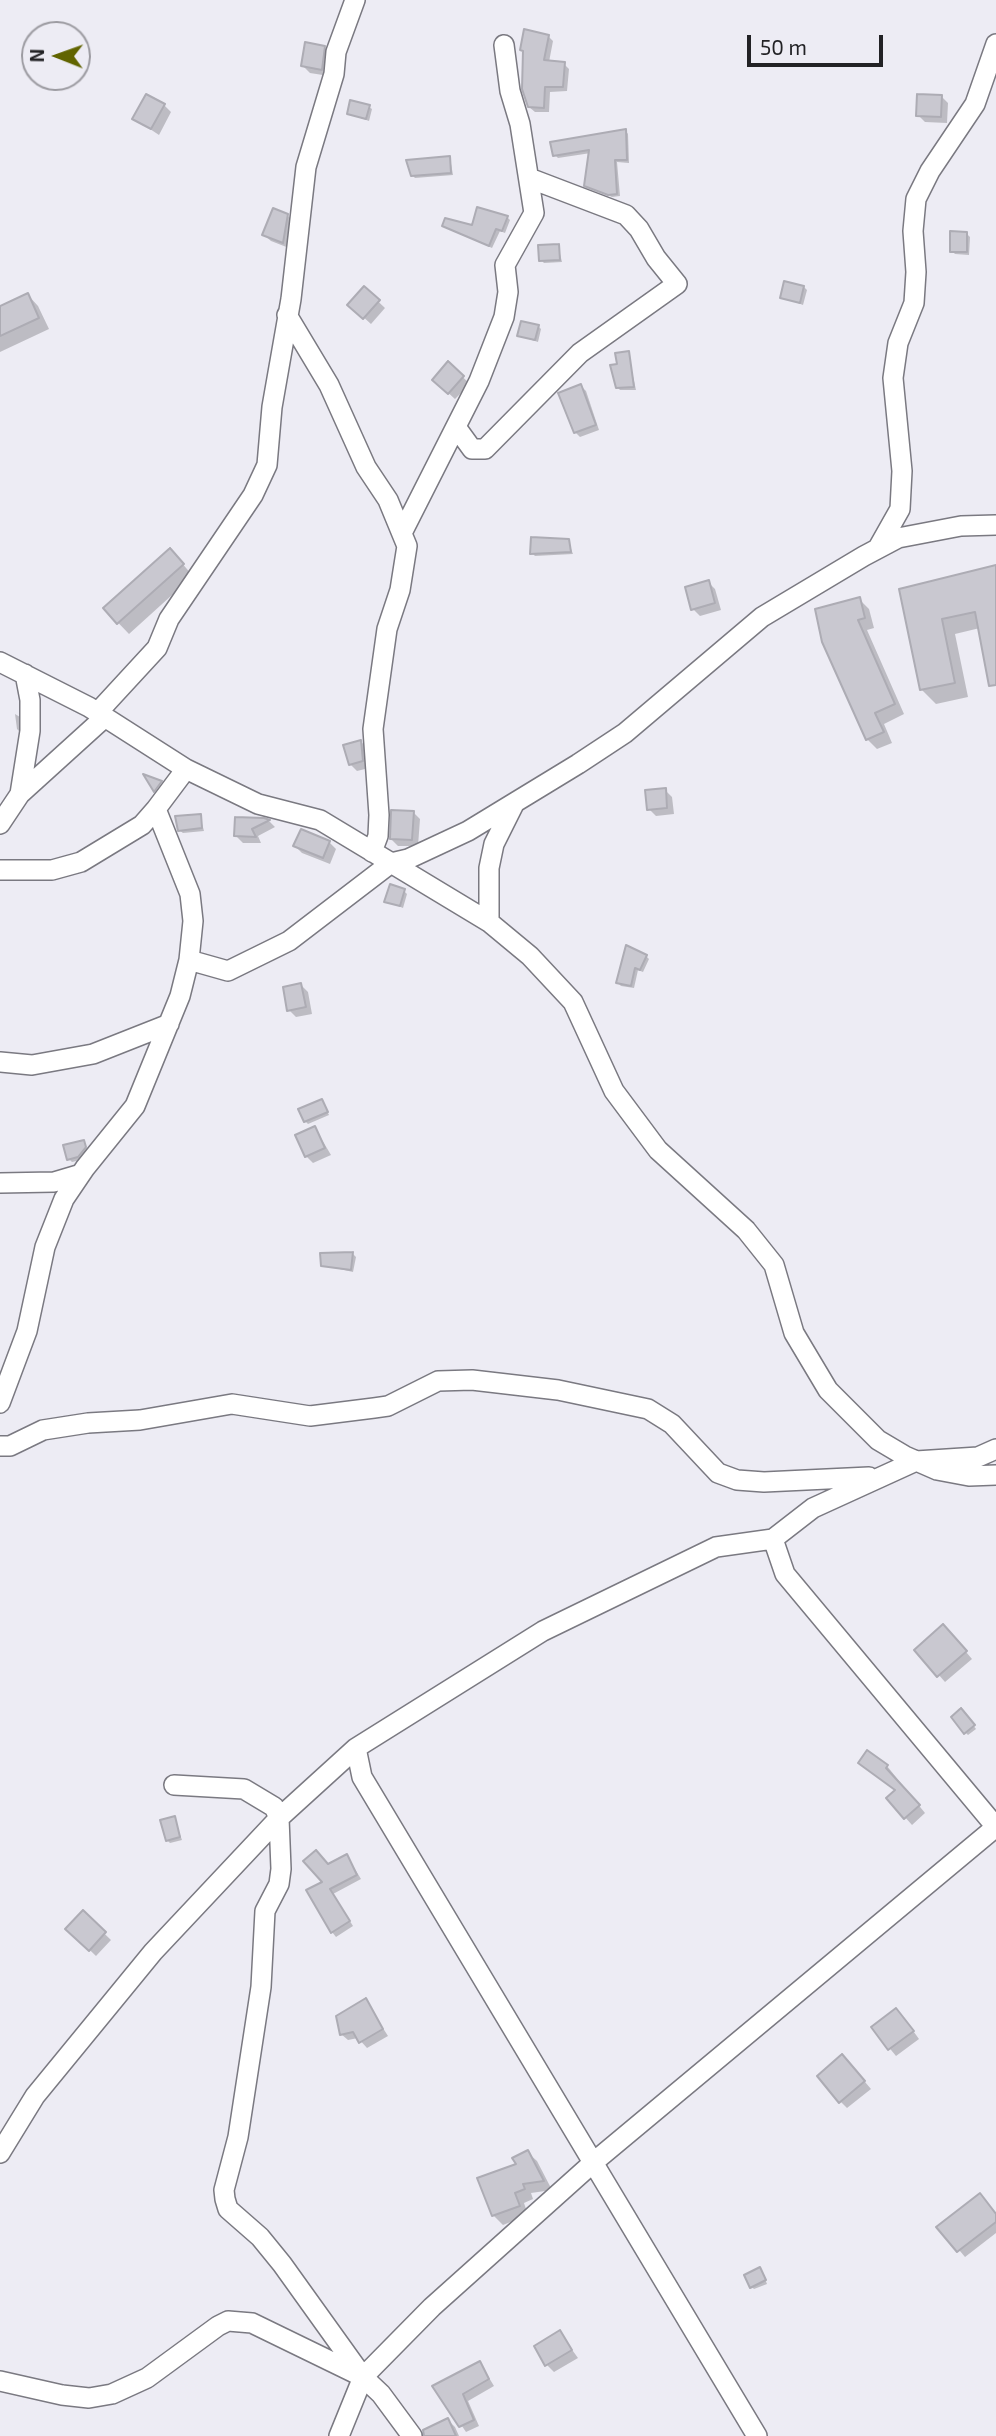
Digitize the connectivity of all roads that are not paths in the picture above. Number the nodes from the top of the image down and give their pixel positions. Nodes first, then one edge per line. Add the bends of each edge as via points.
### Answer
1 (357, 4) edge
2 (996, 44) edge
3 (504, 45) dead end
4 (529, 178) junction
5 (288, 315) junction
6 (456, 428) junction
7 (996, 525) edge
8 (402, 533) junction
9 (878, 548) junction
10 (0, 662) edge
11 (25, 674) junction
12 (101, 714) junction
13 (186, 769) junction
14 (20, 794) junction
15 (514, 804) junction
16 (156, 809) junction
17 (0, 824) edge
18 (372, 852) junction
19 (391, 863) junction
20 (0, 870) edge
21 (489, 922) junction
22 (189, 960) junction
23 (169, 1024) junction
24 (0, 1062) edge
25 (81, 1174) junction
26 (0, 1183) edge
27 (0, 1403) edge
28 (0, 1446) edge
29 (996, 1449) edge
30 (916, 1461) junction
31 (887, 1473) junction
32 (996, 1475) edge
33 (773, 1539) junction
34 (356, 1748) junction
35 (174, 1786) dead end
36 (279, 1818) junction
37 (996, 1827) edge
38 (0, 2153) edge
39 (593, 2162) junction
40 (363, 2377) junction
41 (0, 2381) edge
42 (339, 2436) edge
43 (412, 2436) edge
44 (757, 2436) edge

1 - 5 street via 336,52 334,74 306,167
2 - 9 street via 975,104 916,199 914,303 898,343 893,378 902,471 900,509
3 - 4 street
4 - 6 street via 534,213 505,265 508,292 504,317
4 - 6 street via 626,215 677,284 580,353 485,449 472,449
5 - 8 street via 329,385
5 - 12 street via 272,407 270,455 253,495 187,591 157,648
6 - 8 street
7 - 9 street via 961,526 898,538
8 - 18 street via 408,558 387,629 373,729 379,815
9 - 15 street via 762,617 625,733
10 - 11 street
11 - 12 street
11 - 14 street via 30,731
12 - 13 street
12 - 14 street
13 - 16 street
13 - 18 street via 258,804 320,820
14 - 17 street
15 - 19 street via 468,831
15 - 21 street via 494,844
16 - 20 street via 142,825 80,862 52,870
16 - 22 street via 190,894
18 - 19 street
19 - 21 street
19 - 22 street via 289,941 235,970 224,972
21 - 30 street via 530,956 573,1002 614,1091 658,1150 746,1230 774,1265 794,1333 828,1390 878,1440
22 - 23 street
23 - 24 street via 93,1054 32,1065
23 - 25 street via 135,1106
25 - 26 street via 54,1182
25 - 27 street via 64,1199 45,1247 27,1331
28 - 31 street via 43,1430 232,1404 310,1416 374,1408 388,1406 438,1381 472,1380 558,1390 648,1409 672,1424 718,1473 737,1480 846,1479
29 - 30 street via 978,1457
30 - 31 street
30 - 32 street via 969,1476
31 - 33 street via 813,1508
33 - 34 street via 716,1547 543,1631
33 - 37 street via 785,1574
34 - 36 street
34 - 39 street via 362,1777
35 - 36 street via 244,1789 274,1807
36 - 38 street via 153,1952 35,2096
36 - 40 street via 279,1884 265,1911 261,1987 225,2199 228,2209 282,2264
37 - 39 street
39 - 40 street via 432,2307
39 - 44 street
40 - 41 street via 264,2327 238,2321 218,2326 147,2378 112,2394 89,2398 62,2395
40 - 42 street
40 - 43 street via 382,2394

